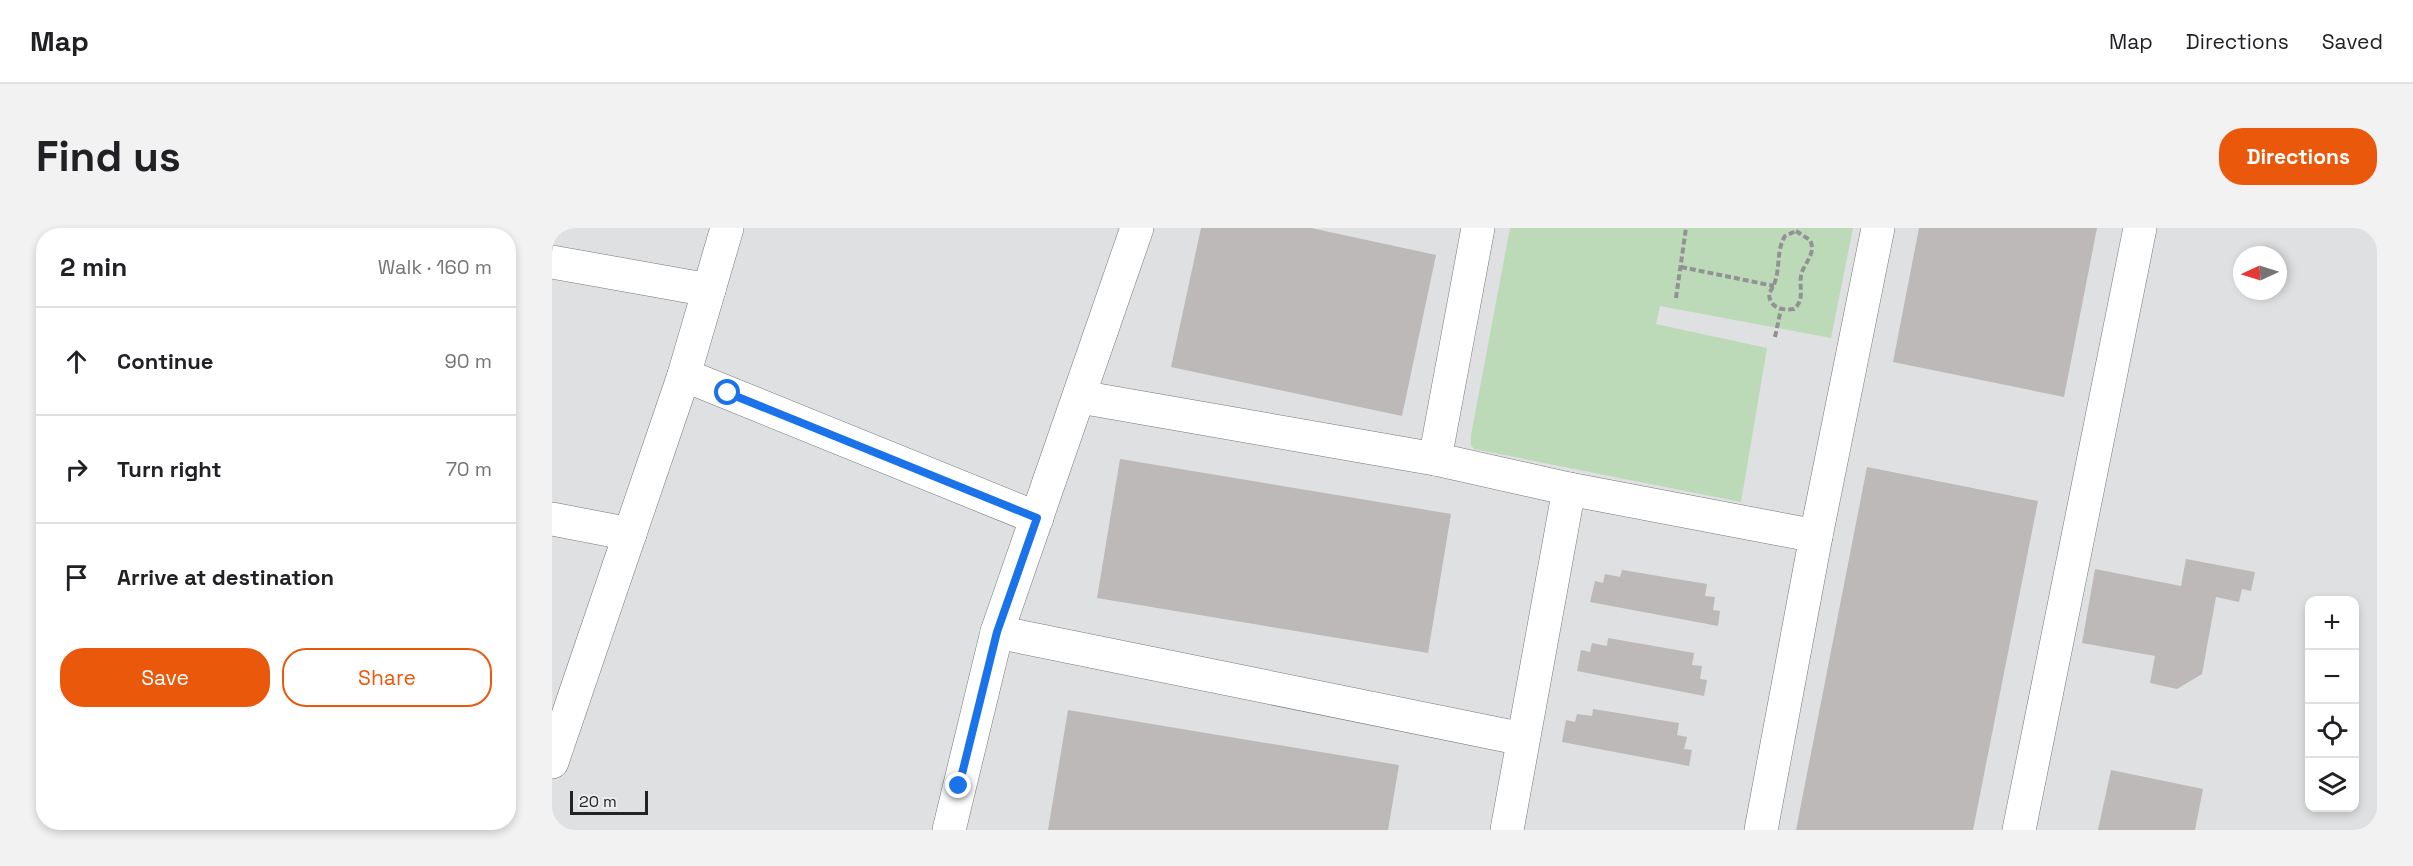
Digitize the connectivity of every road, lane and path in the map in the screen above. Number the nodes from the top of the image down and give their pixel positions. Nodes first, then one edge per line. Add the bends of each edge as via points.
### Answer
1 (727, 228) edge
2 (1137, 228) edge
3 (1478, 228) edge
4 (1686, 228) edge
5 (1878, 228) edge
6 (2140, 228) edge
7 (552, 262) edge
8 (1681, 267) junction
9 (1774, 286) junction
10 (709, 290) junction
11 (1676, 298) dead end
12 (1781, 309) junction
13 (1775, 337) dead end
14 (684, 375) junction
15 (1080, 397) junction
16 (1435, 459) junction
17 (1569, 489) junction
18 (1037, 518) junction
19 (552, 519) edge
20 (630, 534) junction
21 (1816, 536) junction
22 (997, 632) junction
23 (1523, 739) junction
24 (552, 762) edge
25 (949, 830) edge
26 (1507, 830) edge
27 (1761, 830) edge
28 (2019, 830) edge

1 - 10 street
2 - 15 street
3 - 16 street
4 - 8 path
5 - 21 street
6 - 28 street
7 - 10 street
8 - 9 path
8 - 11 path
9 - 12 path via 1769,298
9 - 12 path via 1780,246 1785,236 1797,231 1810,240 1813,248 1802,273 1798,305
10 - 14 street
12 - 13 path
14 - 18 street
14 - 20 street
15 - 16 street
15 - 18 street
16 - 17 street
17 - 21 street
17 - 23 street
18 - 22 street
19 - 20 street
20 - 24 street
21 - 27 street
22 - 23 street
22 - 25 street
23 - 26 street

